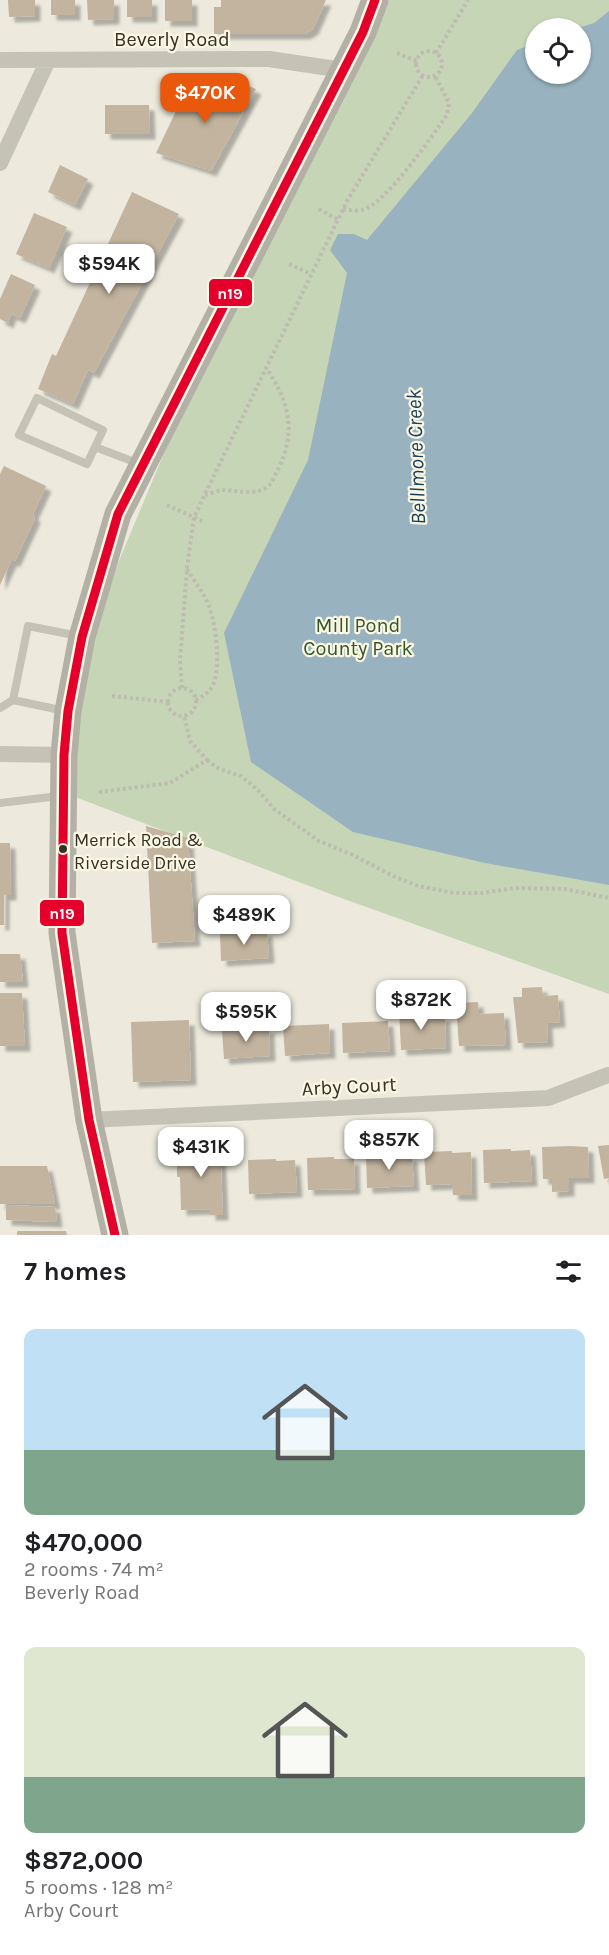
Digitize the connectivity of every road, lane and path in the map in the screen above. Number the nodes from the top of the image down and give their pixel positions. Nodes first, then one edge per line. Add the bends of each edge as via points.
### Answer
1 (375, 0) edge
2 (468, 0) edge
3 (397, 53) dead end
4 (436, 53) junction
5 (0, 60) edge
6 (48, 60) junction
7 (417, 61) junction
8 (343, 70) junction
9 (423, 75) junction
10 (435, 76) junction
11 (0, 163) edge
12 (319, 209) dead end
13 (343, 209) junction
14 (338, 220) junction
15 (289, 264) dead end
16 (311, 274) junction
17 (266, 368) junction
18 (95, 447) junction
19 (142, 466) junction
20 (204, 495) junction
21 (167, 505) dead end
22 (194, 517) junction
23 (202, 521) dead end
24 (187, 568) junction
25 (82, 637) junction
26 (182, 688) junction
27 (112, 696) dead end
28 (13, 700) junction
29 (196, 700) junction
30 (168, 702) junction
31 (0, 708) edge
32 (68, 711) junction
33 (0, 716) edge
34 (184, 716) junction
35 (0, 754) edge
36 (64, 754) junction
37 (207, 760) junction
38 (99, 792) dead end
39 (63, 795) junction
40 (0, 803) edge
41 (609, 898) edge
42 (608, 1075) edge
43 (89, 1120) junction
44 (115, 1235) edge

1 - 8 main road
2 - 4 path
3 - 7 path
4 - 7 path via 425,52
4 - 10 path via 442,66
5 - 6 street, Beverly Road
6 - 8 street, Beverly Road via 269,59
6 - 11 street
7 - 9 path via 417,69
8 - 19 main road
9 - 10 path
9 - 13 path
10 - 13 path via 449,104 447,115 377,202 363,210
12 - 14 path
13 - 14 path
14 - 16 path
15 - 16 path
16 - 17 path
17 - 20 path
17 - 20 path via 285,400 289,428 286,452 279,467 263,490 220,490
18 - 18 lane via 87,464 19,435 37,398 103,430
18 - 19 lane
19 - 25 main road via 118,514
20 - 22 path
21 - 22 path
22 - 23 path
22 - 24 path
24 - 26 path via 180,660
24 - 29 path via 208,603 216,630 213,684 205,696
25 - 28 lane via 28,626
25 - 32 main road
26 - 29 path via 191,691
26 - 30 path via 173,691
27 - 30 path
28 - 31 lane
28 - 32 lane
29 - 34 path via 192,712
30 - 34 path via 171,712
31 - 33 lane
32 - 36 main road
34 - 37 path via 190,741
35 - 36 street
36 - 39 main road
37 - 38 path via 170,783
37 - 41 path via 219,769 241,776 274,809 319,841 418,886 454,893 515,888 565,890
39 - 40 lane
39 - 43 main road via 62,933
42 - 43 street, Arby Court via 548,1098
43 - 44 main road

